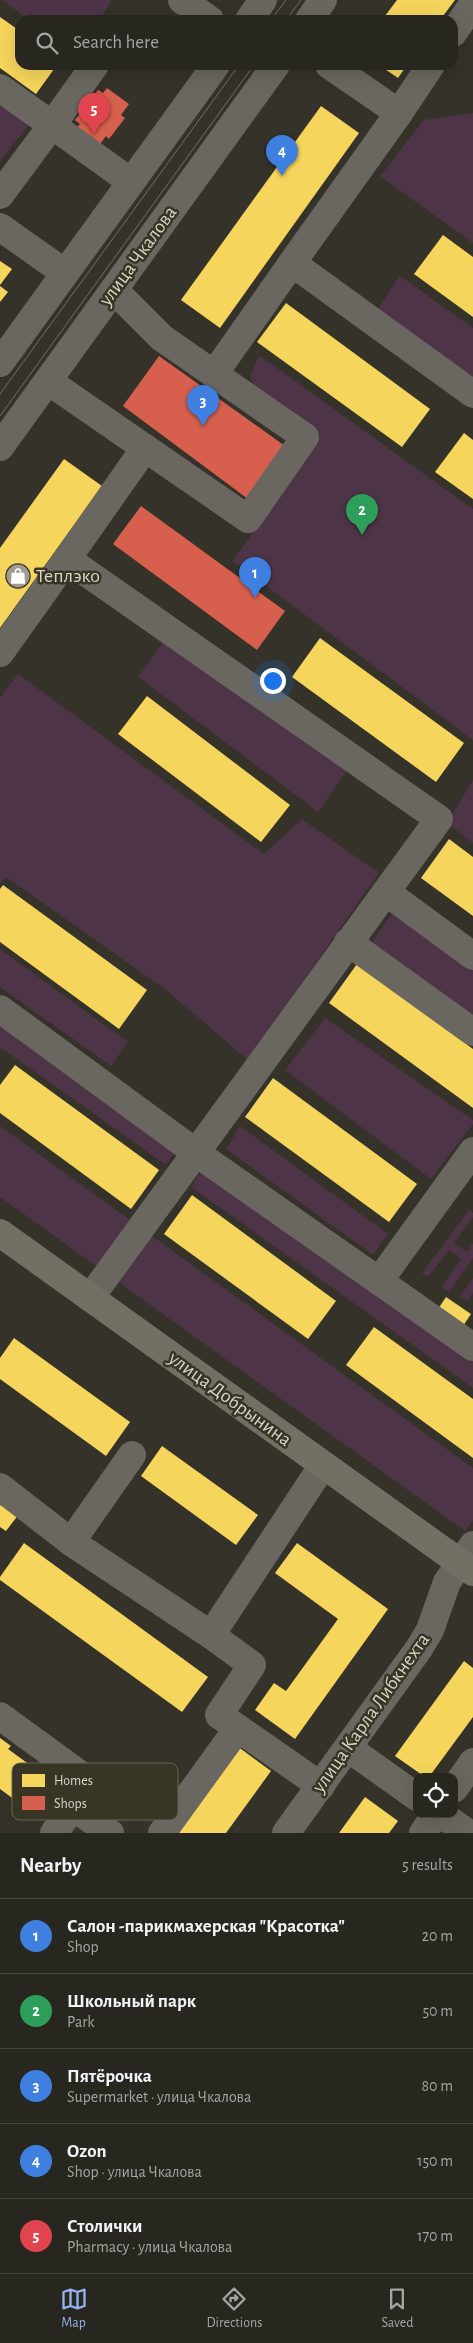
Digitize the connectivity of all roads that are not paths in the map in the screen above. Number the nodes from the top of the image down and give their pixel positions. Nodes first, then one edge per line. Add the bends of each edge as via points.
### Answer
1 (182, 0) edge
2 (263, 0) edge
3 (323, 0) edge
4 (473, 4) edge
5 (203, 15) edge
6 (252, 15) edge
7 (312, 15) edge
8 (458, 26) edge
9 (92, 70) edge
10 (212, 70) edge
11 (272, 70) edge
12 (336, 70) edge
13 (428, 70) edge
14 (0, 88) edge
15 (399, 113) junction
16 (52, 125) junction
17 (131, 182) junction
18 (2, 188) edge
19 (0, 227) edge
20 (292, 263) junction
21 (65, 273) junction
22 (114, 290) junction
23 (0, 363) edge
24 (214, 374) junction
25 (48, 381) junction
26 (473, 394) edge
27 (0, 447) edge
28 (145, 448) junction
29 (68, 559) junction
30 (0, 653) edge
31 (386, 892) junction
32 (348, 942) junction
33 (473, 956) edge
34 (0, 1010) edge
35 (473, 1032) edge
36 (473, 1151) edge
37 (196, 1152) junction
38 (0, 1233) edge
39 (379, 1281) junction
40 (90, 1298) junction
41 (473, 1348) edge
42 (132, 1455) dead end
43 (323, 1465) junction
44 (0, 1487) edge
45 (71, 1542) junction
46 (470, 1562) edge
47 (210, 1635) junction
48 (0, 1716) edge
49 (238, 1728) junction
50 (348, 1748) junction
51 (473, 1762) edge
52 (64, 1763) edge
53 (458, 1783) edge
54 (321, 1786) junction
55 (413, 1794) edge
56 (178, 1811) edge
57 (433, 1818) edge
58 (447, 1818) edge
59 (64, 1820) edge
60 (92, 1820) edge
61 (171, 1820) edge
62 (54, 1833) edge
63 (110, 1833) edge
64 (162, 1833) edge
65 (286, 1833) edge
66 (423, 1833) edge
67 (468, 1833) edge

1 - 5 street
2 - 6 street
3 - 7 street
4 - 8 street
9 - 16 street
10 - 17 street
11 - 22 street, улица Чкалова
12 - 15 street
13 - 15 street
14 - 16 street
15 - 20 street
16 - 17 street
16 - 18 street
17 - 21 street
19 - 21 street
20 - 24 street
20 - 26 street
21 - 23 street
22 - 24 street via 162,338
22 - 25 street, улица Чкалова
24 - 28 street via 305,437 248,519
25 - 27 street, улица Чкалова
25 - 28 street
28 - 29 street
29 - 30 street
29 - 31 street via 439,819
31 - 32 street
31 - 33 street
32 - 35 street
32 - 37 street
34 - 37 street
36 - 39 street
37 - 39 street
37 - 40 street
38 - 40 main road, улица Добрынина
39 - 41 street
40 - 43 main road, улица Добрынина
42 - 45 street
43 - 46 main road, улица Добрынина
43 - 47 street
44 - 45 street
45 - 47 street
46 - 50 street, улица Карла Либкнехта via 442,1592 430,1630 420,1647
47 - 49 street via 252,1665 219,1715
48 - 52 street
49 - 54 street
49 - 56 street
50 - 54 street, улица Карла Либкнехта
50 - 55 street
51 - 53 street
54 - 65 street, улица Карла Либкнехта
57 - 66 street
58 - 67 street
59 - 62 street
60 - 63 street
61 - 64 street

